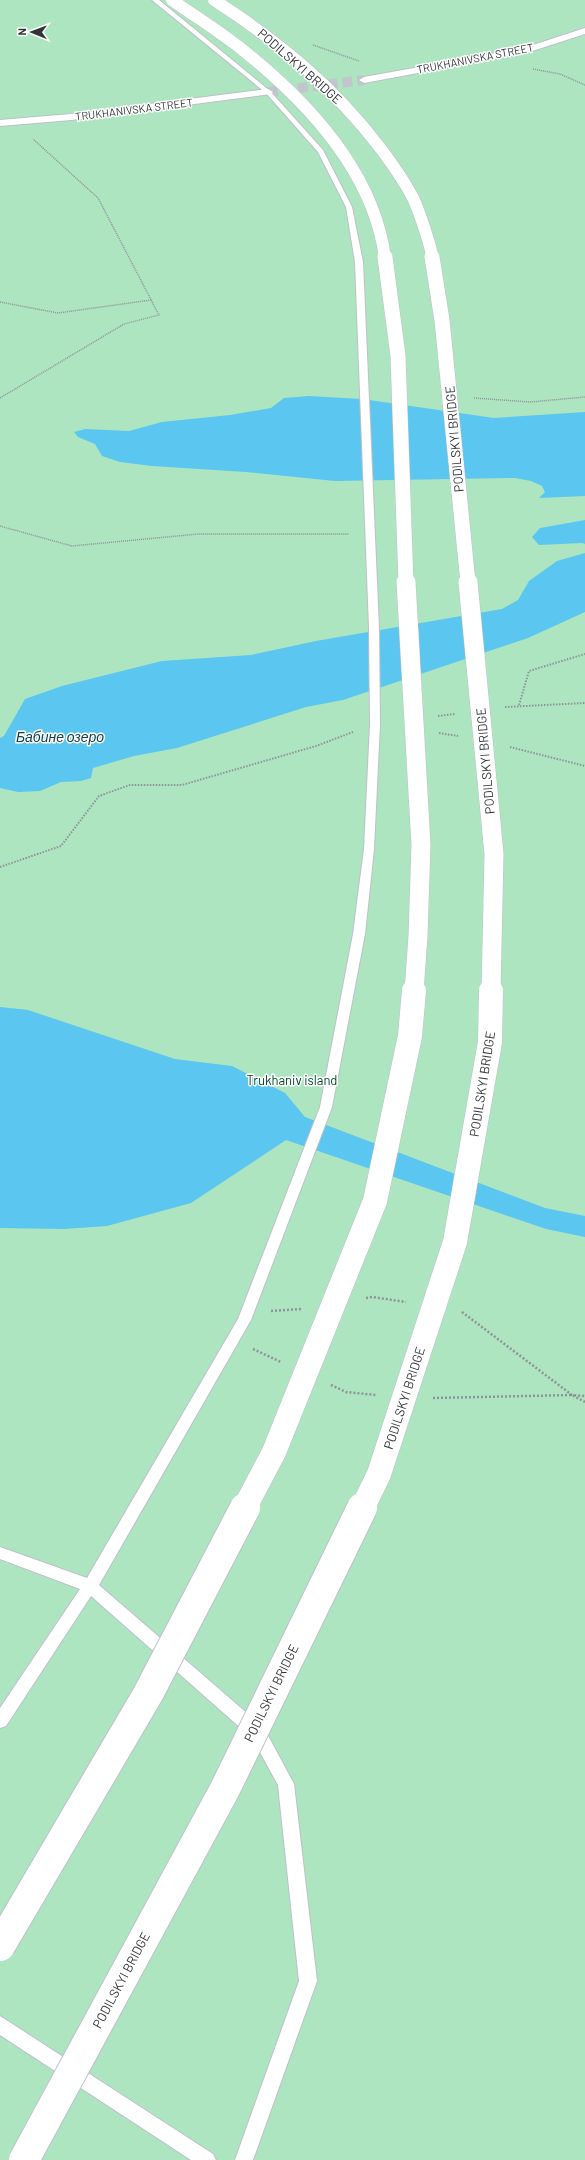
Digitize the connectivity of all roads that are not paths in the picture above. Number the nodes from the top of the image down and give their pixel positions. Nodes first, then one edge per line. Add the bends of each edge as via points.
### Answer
1 (154, 0) edge
2 (172, 0) edge
3 (214, 0) edge
4 (585, 31) edge
5 (364, 80) tunnel mouth
6 (268, 92) junction
7 (0, 124) edge
8 (0, 1553) edge
9 (90, 1586) junction
10 (0, 1721) edge
11 (0, 1946) edge
12 (0, 2025) edge
13 (24, 2160) edge
14 (207, 2160) edge
15 (244, 2160) edge

1 - 6 lane
2 - 11 main road, PODILSKYI BRIDGE, bridge via 244,50 302,104 344,155 362,185 374,211 383,241 398,356 407,596 421,845 418,936 410,1036 375,1201 274,1452 148,1694
3 - 13 main road, PODILSKYI BRIDGE, bridge via 259,29 320,80 370,134 416,204 431,250 446,359 494,854 490,1042 454,1242 379,1474 225,1789
4 - 5 street, TRUKHANIVSKA STREET via 526,50
6 - 7 street, TRUKHANIVSKA STREET via 154,108
6 - 9 lane via 321,151 349,207 359,262 374,628 375,724 369,849 359,934 326,1107 244,1320
8 - 9 lane
9 - 10 lane
9 - 15 lane via 258,1733 286,1784 308,1981
12 - 14 lane

